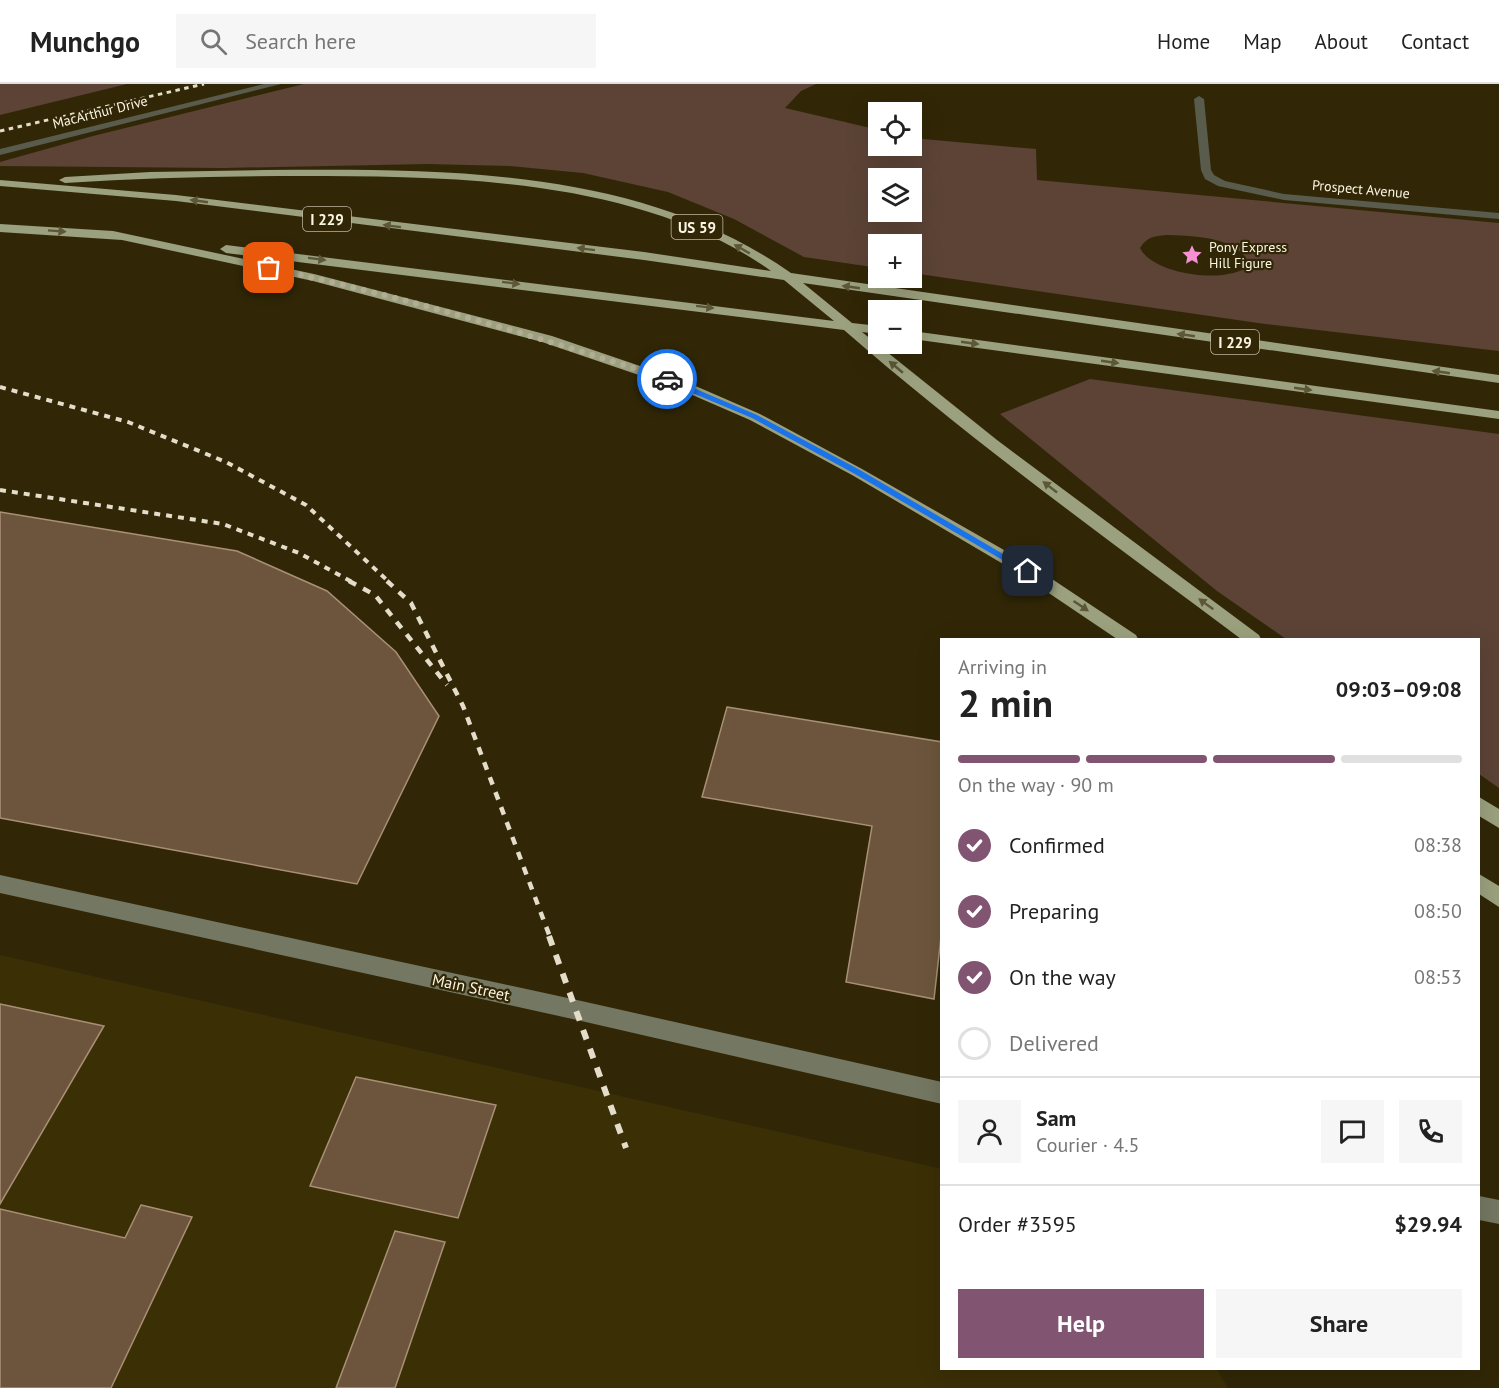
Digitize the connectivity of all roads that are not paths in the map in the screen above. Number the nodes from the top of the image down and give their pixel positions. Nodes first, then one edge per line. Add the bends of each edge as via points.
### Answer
1 (276, 84) edge
2 (1199, 99) dead end
3 (0, 152) edge
4 (5, 184) edge
5 (1499, 216) edge
6 (0, 228) edge
7 (113, 236) junction
8 (868, 329) edge
9 (922, 336) edge
10 (1499, 379) edge
11 (1499, 416) edge
12 (1128, 638) edge
13 (1252, 638) edge
14 (1480, 807) edge
15 (1499, 820) edge
16 (0, 884) edge
17 (1480, 885) edge
18 (1499, 898) edge
19 (940, 1093) edge
20 (1480, 1208) edge
21 (1499, 1212) edge

1 - 3 street, MacArthur Drive
2 - 5 street, Prospect Avenue via 1206,170 1209,177 1222,184 1284,197
10 -> 4 highway, I 229 via 644,256 176,198
13 -> 4 highway, US 59 via 1095,523 912,380 782,271 705,229 631,203 562,187 473,178 365,172 208,173
6 -> 7 highway
7 -> 8 highway
7 -> 12 highway via 325,281 547,339 679,384 755,417 857,472 1028,571
9 -> 11 highway, I 229
14 - 15 highway
16 - 19 main road, Main Street
17 - 18 highway
20 - 21 main road

